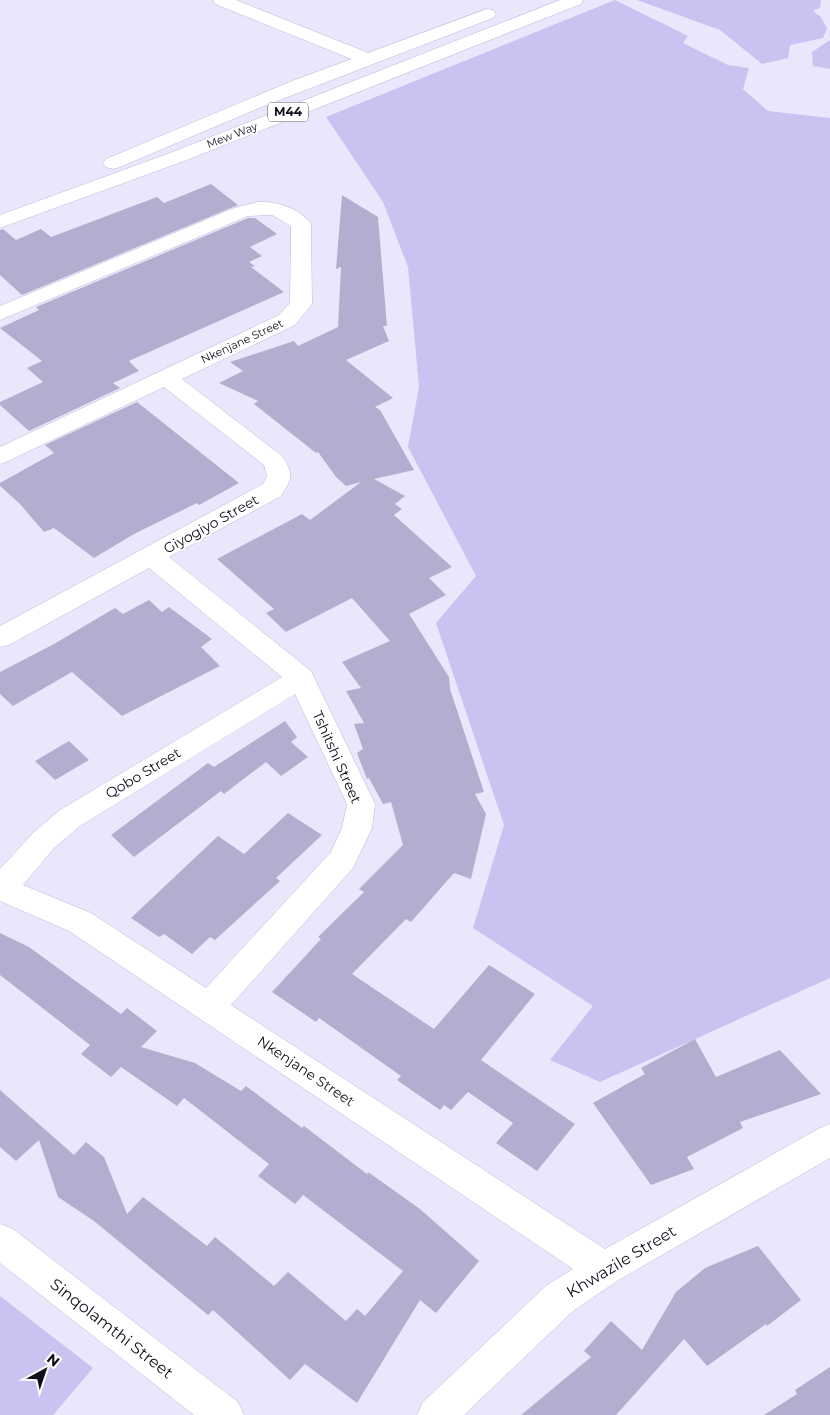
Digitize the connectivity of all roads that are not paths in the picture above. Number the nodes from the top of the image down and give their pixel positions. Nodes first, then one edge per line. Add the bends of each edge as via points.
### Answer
1 (221, 0) edge
2 (575, 0) edge
3 (551, 9) junction
4 (499, 10) dead end
5 (365, 58) junction
6 (212, 143) junction
7 (0, 213) edge
8 (0, 222) edge
9 (0, 314) edge
10 (165, 376) junction
11 (0, 456) edge
12 (151, 556) junction
13 (0, 638) edge
14 (301, 678) junction
15 (1, 888) edge
16 (209, 1007) junction
17 (830, 1140) edge
18 (0, 1241) edge
19 (604, 1269) junction
20 (225, 1415) edge
21 (436, 1415) edge

1 - 5 street
2 - 3 street, Mew Way / M44
3 - 5 street via 479,28 394,59 374,61
3 - 6 street, Mew Way / M44
4 - 5 street, Mew Way / M44
5 - 6 street via 355,71 239,122
5 - 7 street, Mew Way / M44 via 183,131
6 - 8 street, Mew Way / M44
9 - 10 street, Nkenjane Street via 241,212 262,207 285,213 301,224 301,304 292,316
10 - 11 street, Nkenjane Street
10 - 12 street, Giyogiyo Street via 274,461 280,474 272,490
12 - 13 street, Giyogiyo Street
12 - 14 street, Tshitshi Street
14 - 15 street, Qobo Street via 70,818 44,840
14 - 16 street, Tshitshi Street via 361,804 357,828 342,860
15 - 16 street, Nkenjane Street via 80,922
16 - 19 street, Nkenjane Street
17 - 19 street, Khwazile Street
18 - 20 street, Sinqolamthi Street
19 - 21 street, Khwazile Street via 560,1298

